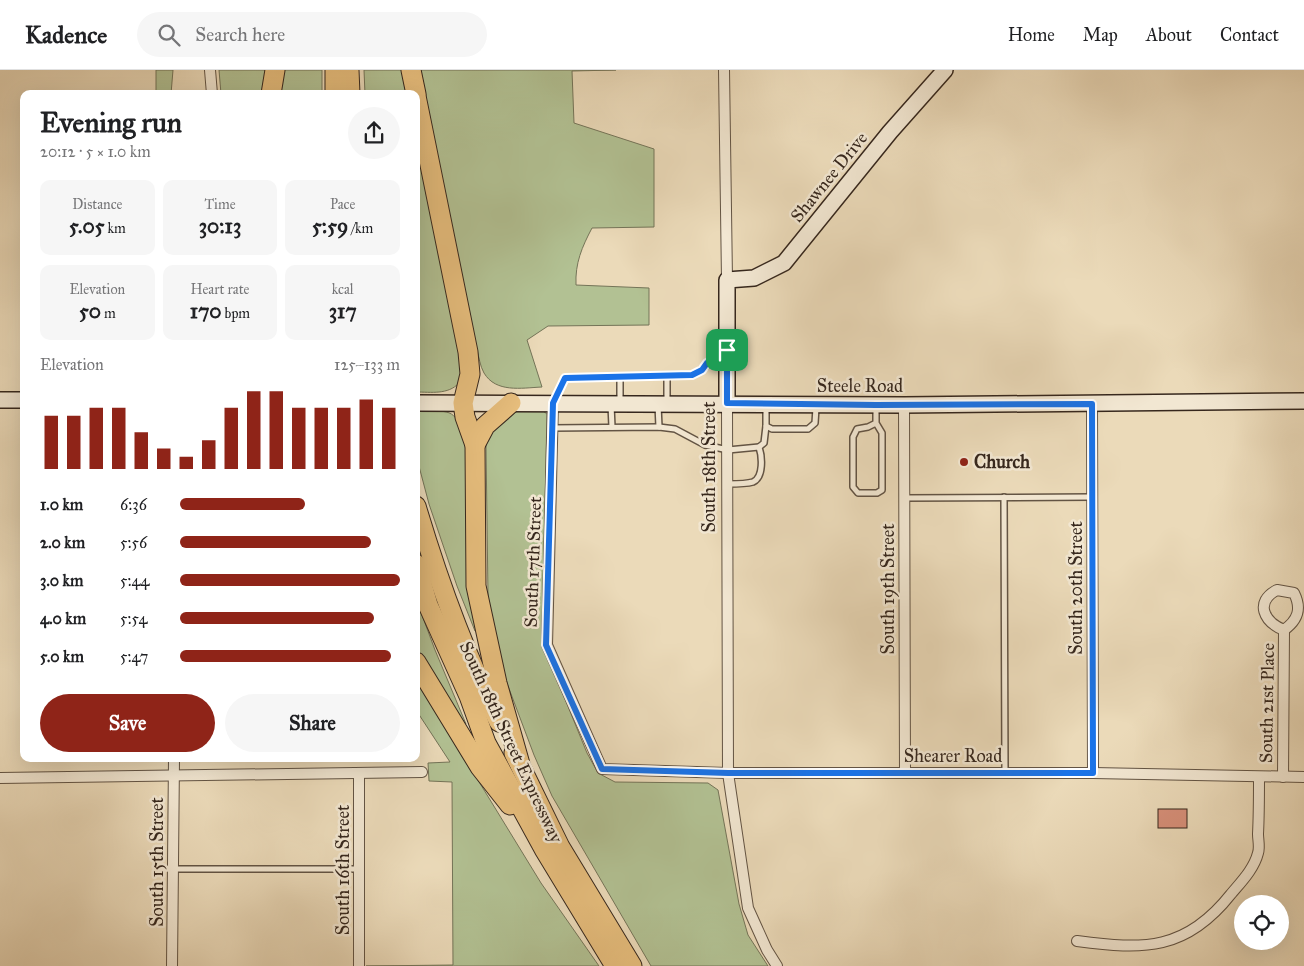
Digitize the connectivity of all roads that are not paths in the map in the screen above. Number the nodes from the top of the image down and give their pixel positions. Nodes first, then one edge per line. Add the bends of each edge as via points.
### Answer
1 (210, 70) edge
2 (275, 70) edge
3 (335, 70) edge
4 (349, 70) edge
5 (411, 70) edge
6 (724, 70) edge
7 (945, 70) edge
8 (212, 90) edge
9 (272, 90) edge
10 (335, 90) edge
11 (350, 90) edge
12 (415, 90) edge
13 (420, 115) edge
14 (727, 280) junction
15 (727, 350) junction
16 (666, 376) junction
17 (620, 377) junction
18 (0, 400) edge
19 (20, 400) edge
20 (1304, 401) edge
21 (424, 403) edge
22 (462, 403) junction
23 (511, 403) junction
24 (553, 403) junction
25 (616, 403) junction
26 (662, 403) junction
27 (727, 403) junction
28 (766, 404) junction
29 (1092, 404) junction
30 (817, 405) junction
31 (876, 405) junction
32 (904, 405) junction
33 (876, 423) junction
34 (659, 426) junction
35 (766, 426) junction
36 (612, 427) junction
37 (552, 428) junction
38 (476, 445) junction
39 (759, 448) junction
40 (728, 450) junction
41 (728, 484) junction
42 (1092, 497) junction
43 (904, 498) junction
44 (1004, 498) junction
45 (420, 518) edge
46 (420, 578) edge
47 (1284, 630) dead end
48 (420, 669) edge
49 (174, 762) edge
50 (520, 764) junction
51 (602, 769) joint
52 (422, 772) dead end
53 (359, 773) junction
54 (728, 773) junction
55 (905, 773) junction
56 (1005, 773) junction
57 (1093, 773) junction
58 (174, 774) junction
59 (1259, 776) junction
60 (1304, 776) edge
61 (1283, 777) junction
62 (0, 778) edge
63 (544, 849) junction
64 (172, 869) junction
65 (360, 869) junction
66 (1077, 941) dead end
67 (172, 966) edge
68 (359, 966) edge
69 (615, 966) edge
70 (632, 966) edge
71 (777, 966) edge

1 - 8 street
2 - 9 highway
3 - 10 highway
4 - 11 highway
5 - 12 highway
6 - 14 street, South 18th Street
7 - 14 main road, Shawnee Drive via 890,132 784,263 754,278
13 - 22 highway via 468,352 470,374
14 - 15 main road, South 18th Street
15 - 16 lane via 692,375
15 - 27 main road, South 18th Street
16 - 17 lane
16 - 26 lane
17 - 24 lane via 565,378
17 - 25 lane
18 - 19 main road
20 - 29 main road, Steele Road
21 - 22 main road, Steele Road
22 - 23 main road, Steele Road
22 - 38 highway
23 - 24 main road, Steele Road
23 - 38 highway via 485,426
24 - 25 main road, Steele Road
24 - 37 street, South 17th Street
25 - 26 main road, Steele Road
25 - 36 lane
26 - 27 main road, Steele Road
26 - 34 lane
27 - 28 main road, Steele Road
27 - 40 street, South 18th Street
28 - 30 main road, Steele Road
28 - 35 lane
29 - 32 main road, Steele Road
29 - 42 street, South 20th Street
30 - 31 main road, Steele Road
30 - 35 lane via 815,424 808,429 772,429
31 - 32 main road, Steele Road
31 - 33 lane
32 - 43 street, South 19th Street
33 - 33 lane via 857,429 853,437 853,487 858,492 877,493 882,490 882,433
34 - 36 lane
34 - 40 lane via 675,429 705,445
35 - 39 lane via 764,442
36 - 37 lane
37 - 51 street, South 17th Street via 546,645
38 - 50 highway via 476,586 494,674
39 - 40 lane
39 - 41 lane via 762,456 759,477 754,482
40 - 41 street, South 18th Street
41 - 54 street, South 18th Street
42 - 44 lane
42 - 57 street, South 20th Street
43 - 44 lane
43 - 55 street, South 19th Street
44 - 56 lane
45 - 50 highway, South 18th Street Expressway via 475,672
46 - 63 highway, South 18th Street Expressway via 428,605 486,742
47 - 61 street, South 21st Place
48 - 63 highway via 480,767
49 - 58 street, South 15th Street
50 - 70 highway, South 18th Street Expressway via 560,847
51 - 54 street, Shearer Road
52 - 53 street
53 - 58 street
53 - 65 street, South 16th Street
54 - 55 street, Shearer Road
54 - 71 street, South 18th Street via 748,908 766,950
55 - 56 street, Shearer Road
56 - 57 street, Shearer Road
57 - 59 street, Shearer Road
58 - 62 street
58 - 64 street, South 15th Street
59 - 61 street, Shearer Road
59 - 66 street via 1258,852 1248,874 1205,921 1178,938 1149,945 1113,946
60 - 61 street, Shearer Road
63 - 69 highway, South 18th Street Expressway
64 - 65 lane
64 - 67 street, South 15th Street
65 - 68 street, South 16th Street

